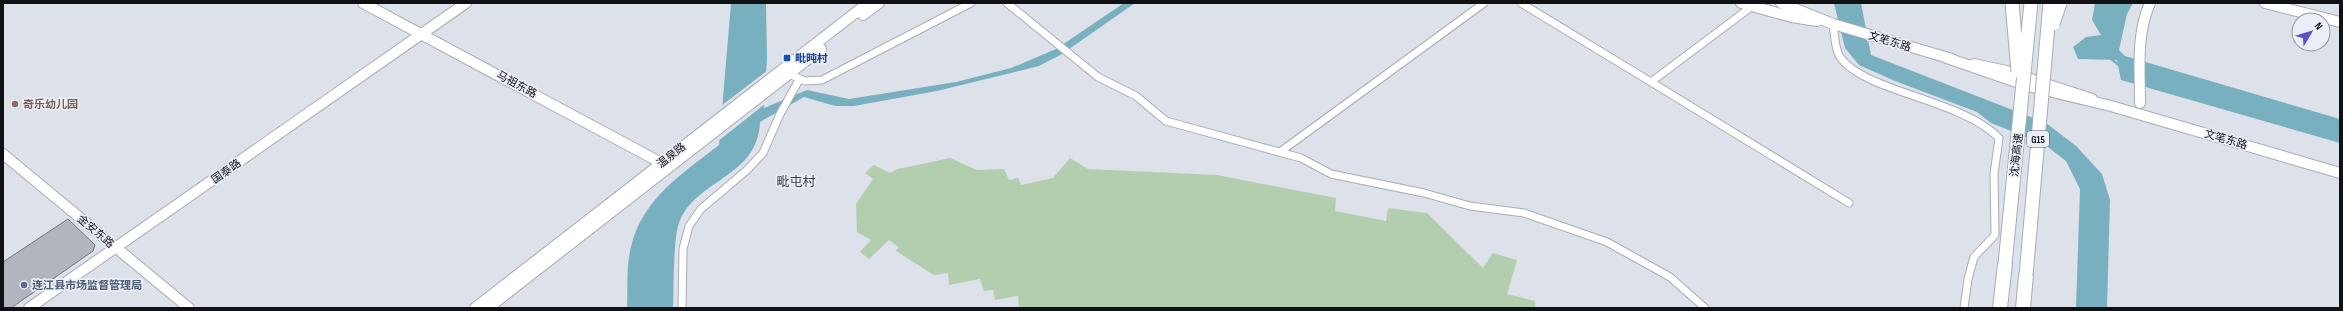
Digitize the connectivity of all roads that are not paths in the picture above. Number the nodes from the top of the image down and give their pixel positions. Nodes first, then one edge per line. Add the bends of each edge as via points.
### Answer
1 (363, 3) edge
2 (466, 3) edge
3 (868, 3) edge
4 (879, 3) edge
5 (971, 3) edge
6 (1007, 3) edge
7 (1484, 3) edge
8 (1520, 3) edge
9 (1741, 3) edge
10 (1781, 3) edge
11 (2012, 3) edge
12 (2031, 3) edge
13 (2050, 3) edge
14 (2060, 3) edge
15 (2150, 3) edge
16 (2266, 3) edge
17 (1751, 7) junction
18 (2340, 22) edge
19 (1833, 24) junction
20 (422, 34) junction
21 (789, 74) junction
22 (799, 80) junction
23 (773, 82) junction
24 (1651, 82) junction
25 (2041, 99) junction
26 (2021, 100) junction
27 (2140, 104) dead end
28 (1280, 152) junction
29 (3, 154) edge
30 (665, 165) junction
31 (2340, 172) edge
32 (1849, 203) dead end
33 (117, 248) junction
34 (29, 308) edge
35 (189, 308) edge
36 (475, 308) edge
37 (488, 308) edge
38 (682, 308) edge
39 (1705, 308) edge
40 (1964, 308) edge
41 (2000, 308) edge
42 (2023, 308) edge

1 - 20 main road, 马祖东路
2 - 20 main road, 国泰路
3 - 23 main road, 温泉路
4 - 21 main road, 温泉路
5 - 22 street via 822,80 814,83
6 - 28 street via 1098,77 1136,96 1166,121
7 - 28 street
8 - 24 street
9 - 17 main road, 文笔东路
10 - 19 main road, 文笔东路
11 - 26 highway, bridge
12 - 26 highway, 沈海高速 / G15, bridge
13 - 25 highway, 沈海高速 / G15, bridge
14 - 25 highway, bridge via 2053,23
15 - 27 main road via 2143,20
16 - 18 main road
17 - 19 main road, 文笔东路
17 - 24 street
19 - 31 main road, 文笔东路 via 1947,58 2020,84 2076,100 2111,106
19 - 40 street via 1839,55 1846,65 1885,85 1970,117 1994,131 1998,138 1994,173 1995,235 1992,243 1977,253 1969,273
20 - 30 main road, 马祖东路
20 - 33 main road, 国泰路
21 - 22 street
21 - 23 main road, 温泉路
22 - 38 street via 759,158 701,209 689,226 683,249
23 - 30 main road, 温泉路
24 - 32 street
25 - 42 highway, 沈海高速 / G15, bridge
26 - 41 highway, 沈海高速 / G15, bridge
28 - 39 street via 1301,158 1330,174 1424,193 1470,206 1524,213 1607,242 1670,277
29 - 33 main road, 金安东路
30 - 36 main road, 温泉路
30 - 37 main road, 温泉路
33 - 34 main road, 国泰路
33 - 35 main road, 金安东路

